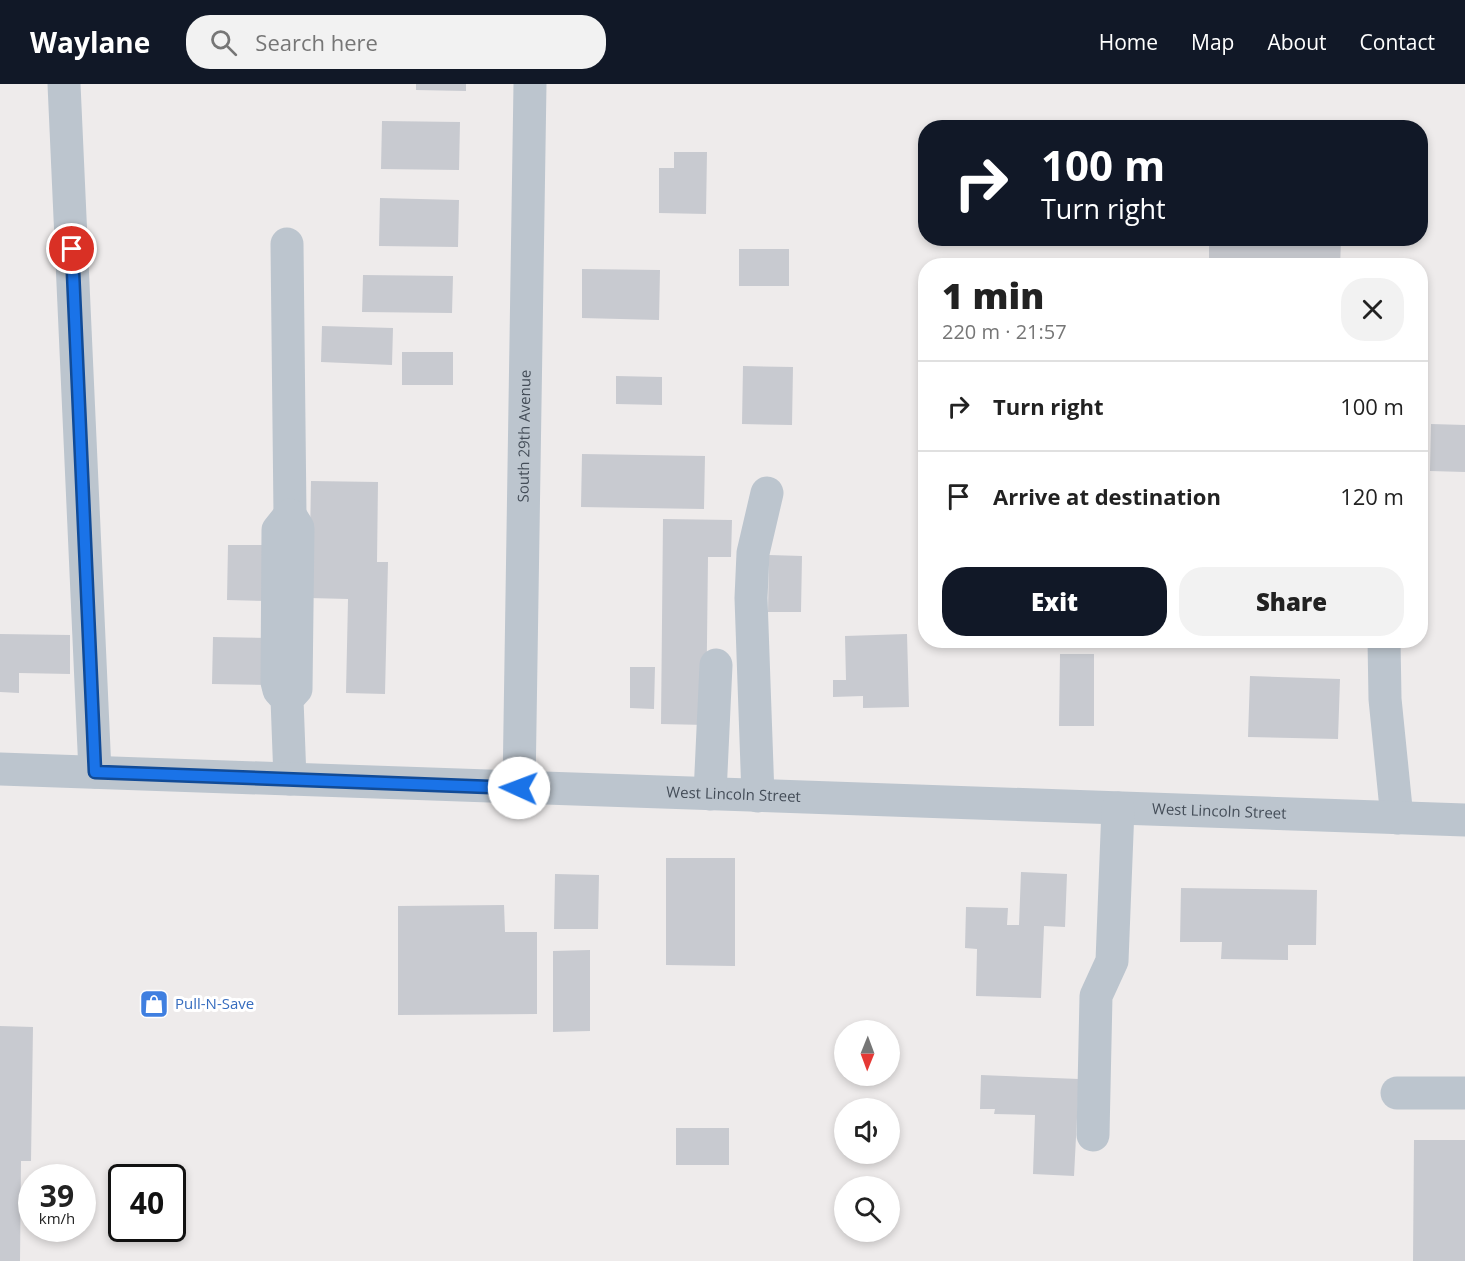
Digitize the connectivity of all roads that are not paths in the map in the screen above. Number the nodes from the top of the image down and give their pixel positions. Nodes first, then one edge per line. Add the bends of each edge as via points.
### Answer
1 (64, 84) edge
2 (530, 84) edge
3 (287, 244) dead end
4 (767, 493) dead end
5 (1384, 648) edge
6 (716, 665) dead end
7 (0, 769) edge
8 (95, 772) junction
9 (290, 779) junction
10 (519, 788) junction
11 (710, 794) junction
12 (758, 796) junction
13 (1118, 808) junction
14 (1397, 818) junction
15 (1465, 820) edge
16 (1397, 1093) dead end
17 (1465, 1093) edge
18 (1093, 1136) dead end

1 - 8 street
2 - 10 street, South 29th Avenue
3 - 9 street via 290,515 298,528 296,689 287,699
4 - 12 street via 753,553
5 - 14 street
6 - 11 street
7 - 8 street, West Lincoln Street
8 - 9 street, West Lincoln Street
9 - 10 street, West Lincoln Street
10 - 11 street, West Lincoln Street
11 - 12 street, West Lincoln Street
12 - 13 street, West Lincoln Street
13 - 14 street, West Lincoln Street
13 - 18 street via 1112,961 1096,996
14 - 15 street, West Lincoln Street
16 - 17 street

